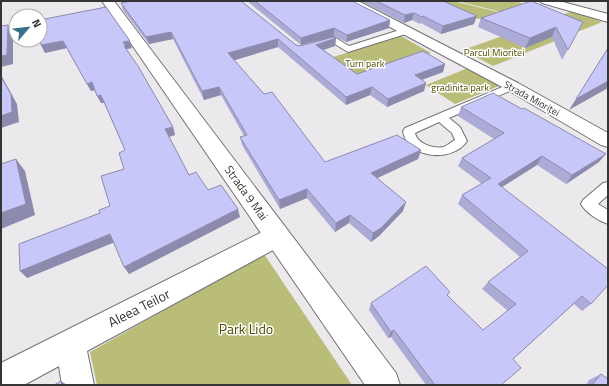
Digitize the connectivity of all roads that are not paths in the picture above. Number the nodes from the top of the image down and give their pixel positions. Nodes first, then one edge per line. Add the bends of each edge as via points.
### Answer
1 (108, 1) edge
2 (349, 1) edge
3 (546, 1) edge
4 (608, 18) edge
5 (406, 30) junction
6 (314, 46) edge
7 (512, 86) junction
8 (440, 117) dead end
9 (607, 139) edge
10 (608, 187) edge
11 (608, 218) edge
12 (277, 236) junction
13 (70, 344) junction
14 (1, 380) edge
15 (78, 385) edge
16 (384, 385) edge

1 - 12 street, Strada 9 Mai
2 - 5 street, Strada Mioriței
3 - 4 street
5 - 6 lane via 348,49 334,40
5 - 7 street, Strada Mioriței
7 - 8 lane
7 - 9 street, Strada Mioriței
10 - 11 lane via 588,204
12 - 13 street, Aleea Teilor
12 - 16 street, Strada 9 Mai
13 - 14 street, Aleea Teilor
13 - 15 street

